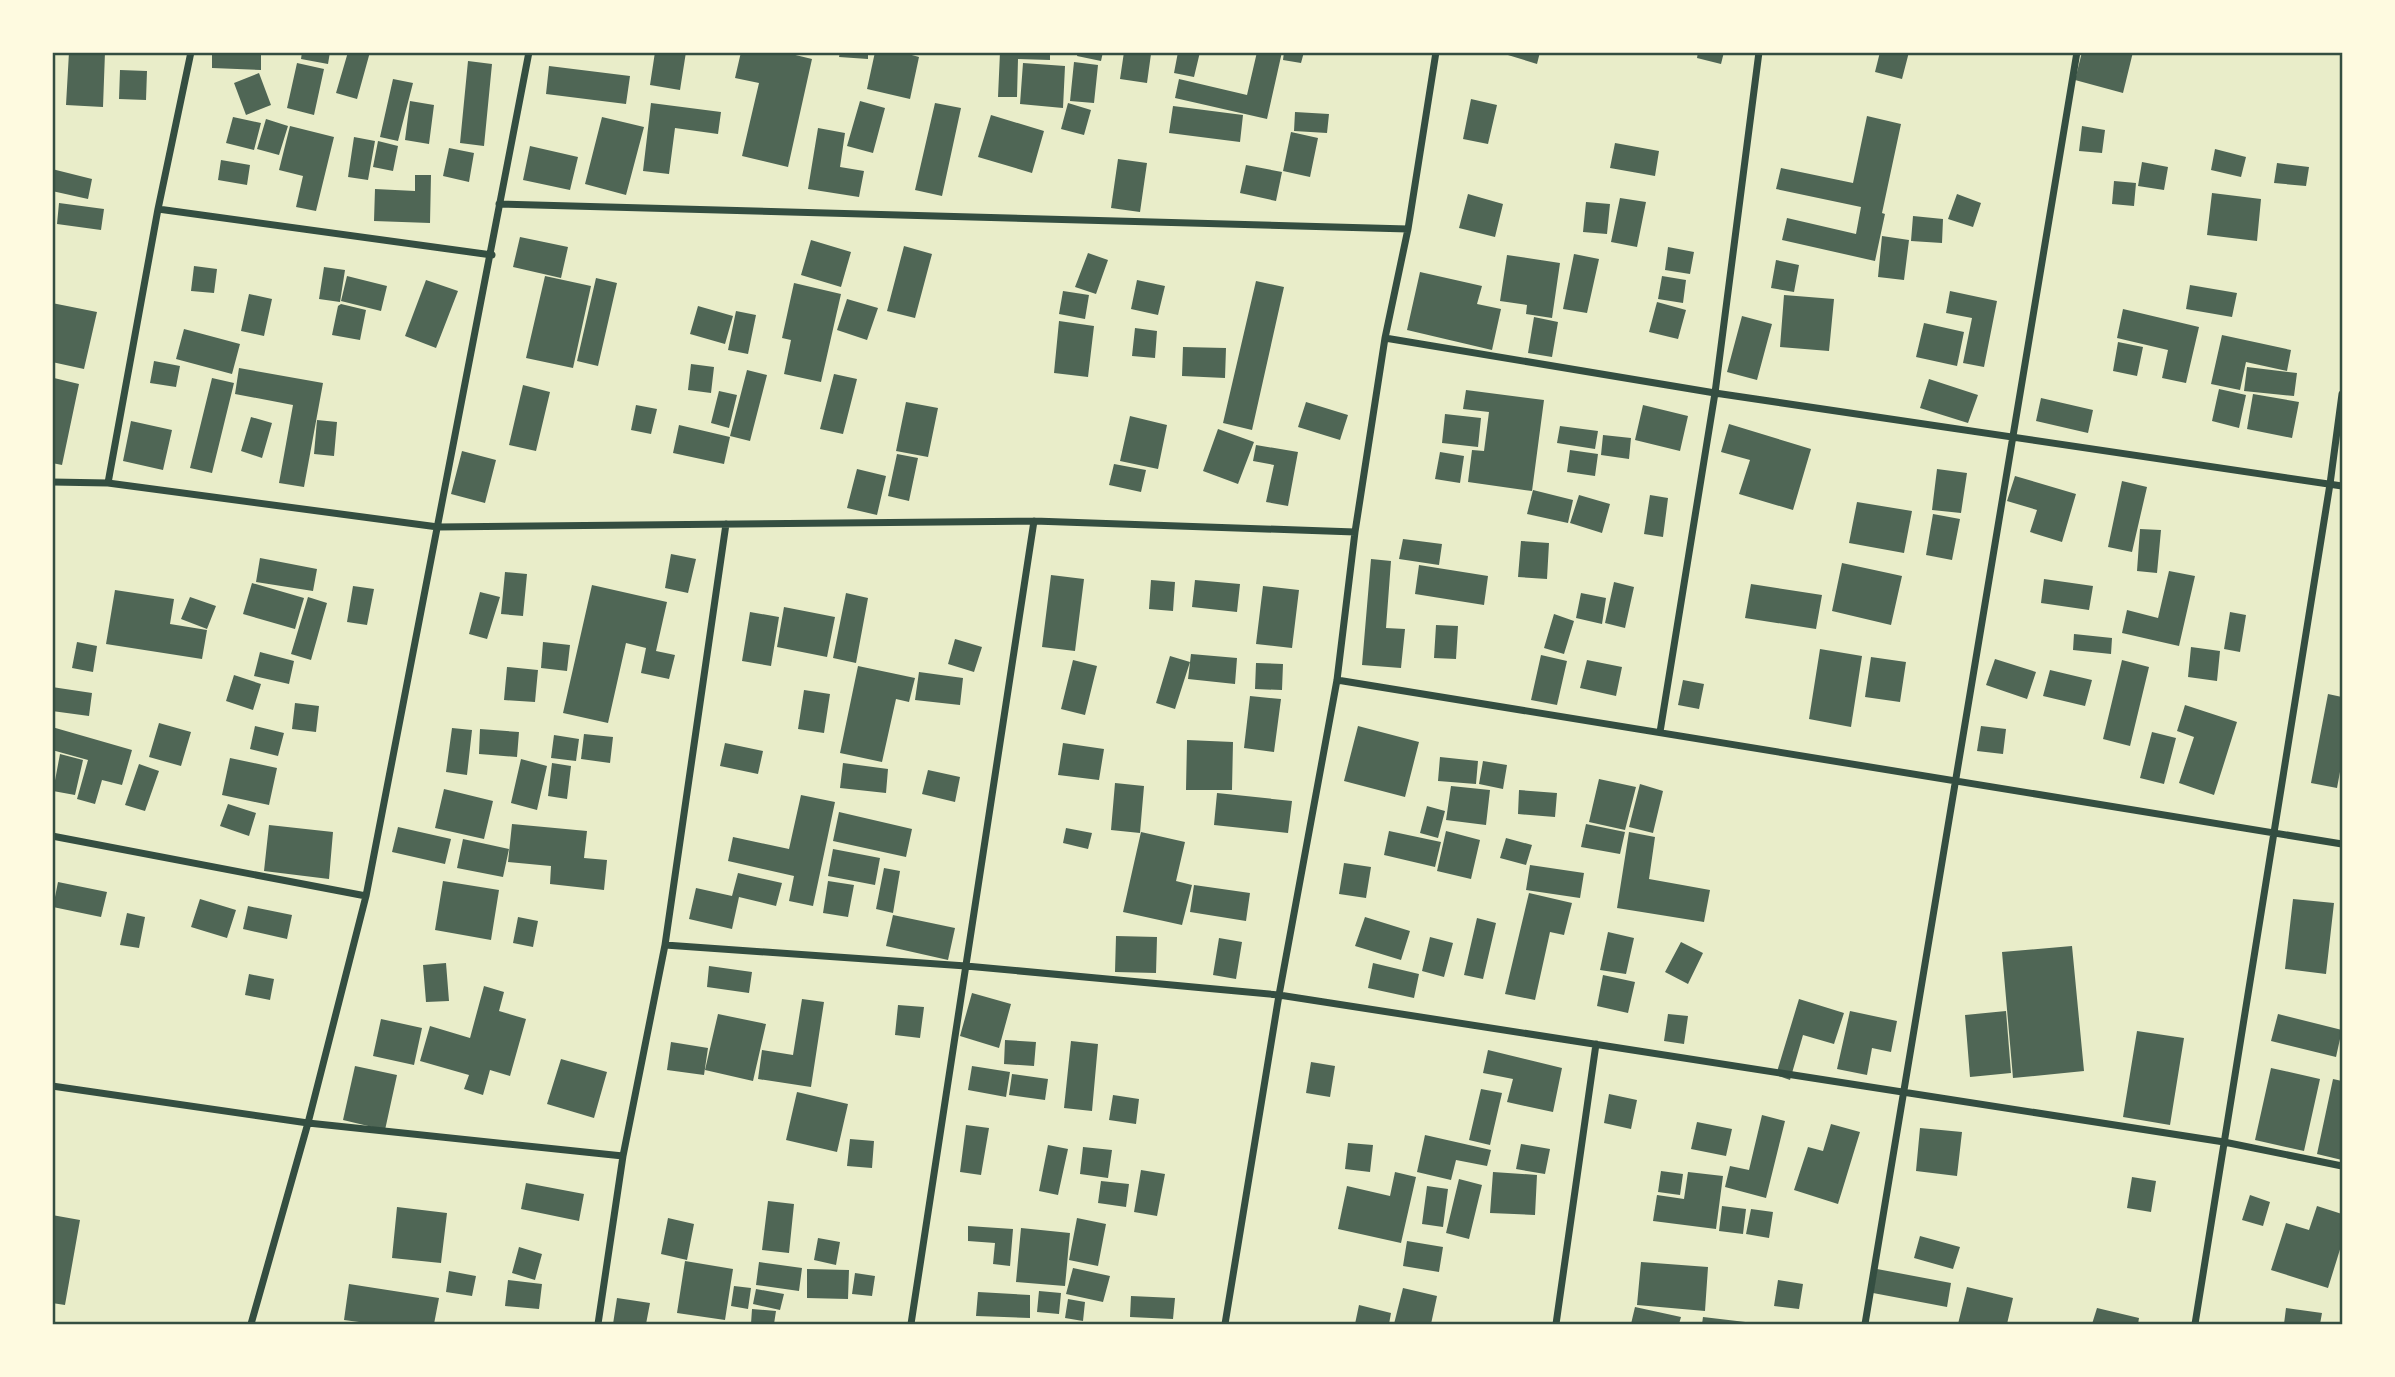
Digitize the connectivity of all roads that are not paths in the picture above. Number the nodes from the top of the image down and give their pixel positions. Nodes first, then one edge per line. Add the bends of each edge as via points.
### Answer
1 (191, 52) edge
2 (529, 52) edge
3 (1436, 52) edge
4 (1759, 52) edge
5 (2077, 52) edge
6 (499, 204) junction
7 (158, 209) junction
8 (1408, 229) junction
9 (492, 255) junction
10 (1385, 338) junction
11 (1716, 393) junction
12 (2343, 394) edge
13 (2014, 437) junction
14 (52, 482) edge
15 (108, 483) junction
16 (2330, 484) junction
17 (2343, 486) edge
18 (1034, 521) junction
19 (726, 524) junction
20 (438, 527) junction
21 (1355, 532) junction
22 (1337, 680) junction
23 (1660, 732) junction
24 (1956, 783) junction
25 (2274, 833) junction
26 (52, 836) edge
27 (2343, 844) edge
28 (366, 896) junction
29 (665, 945) junction
30 (966, 966) junction
31 (1279, 995) junction
32 (1596, 1044) junction
33 (52, 1086) edge
34 (1904, 1091) junction
35 (308, 1123) junction
36 (2224, 1142) junction
37 (624, 1156) junction
38 (2343, 1166) edge
39 (251, 1325) edge
40 (598, 1325) edge
41 (911, 1325) edge
42 (1225, 1325) edge
43 (1556, 1325) edge
44 (1865, 1325) edge
45 (2195, 1325) edge

1 - 7 street
2 - 6 street
3 - 8 street
4 - 11 street
5 - 13 street
6 - 8 street
6 - 9 street
7 - 9 street
7 - 15 street
8 - 10 street
9 - 20 street
10 - 11 street
10 - 21 street
11 - 13 street
11 - 23 street
12 - 16 street
13 - 16 street
13 - 24 street
14 - 15 street
15 - 20 street
16 - 17 street
16 - 25 street
18 - 19 street
18 - 21 street
18 - 30 street
19 - 20 street
19 - 29 street
20 - 28 street
21 - 22 street
22 - 23 street
22 - 31 street
23 - 24 street
24 - 25 street
24 - 34 street
25 - 27 street
25 - 36 street
26 - 28 street
28 - 35 street
29 - 30 street
29 - 37 street
30 - 31 street
30 - 41 street
31 - 32 street
31 - 42 street
32 - 34 street
32 - 43 street
33 - 35 street
34 - 36 street
34 - 44 street
35 - 37 street
35 - 39 street
36 - 38 street
36 - 45 street
37 - 40 street

